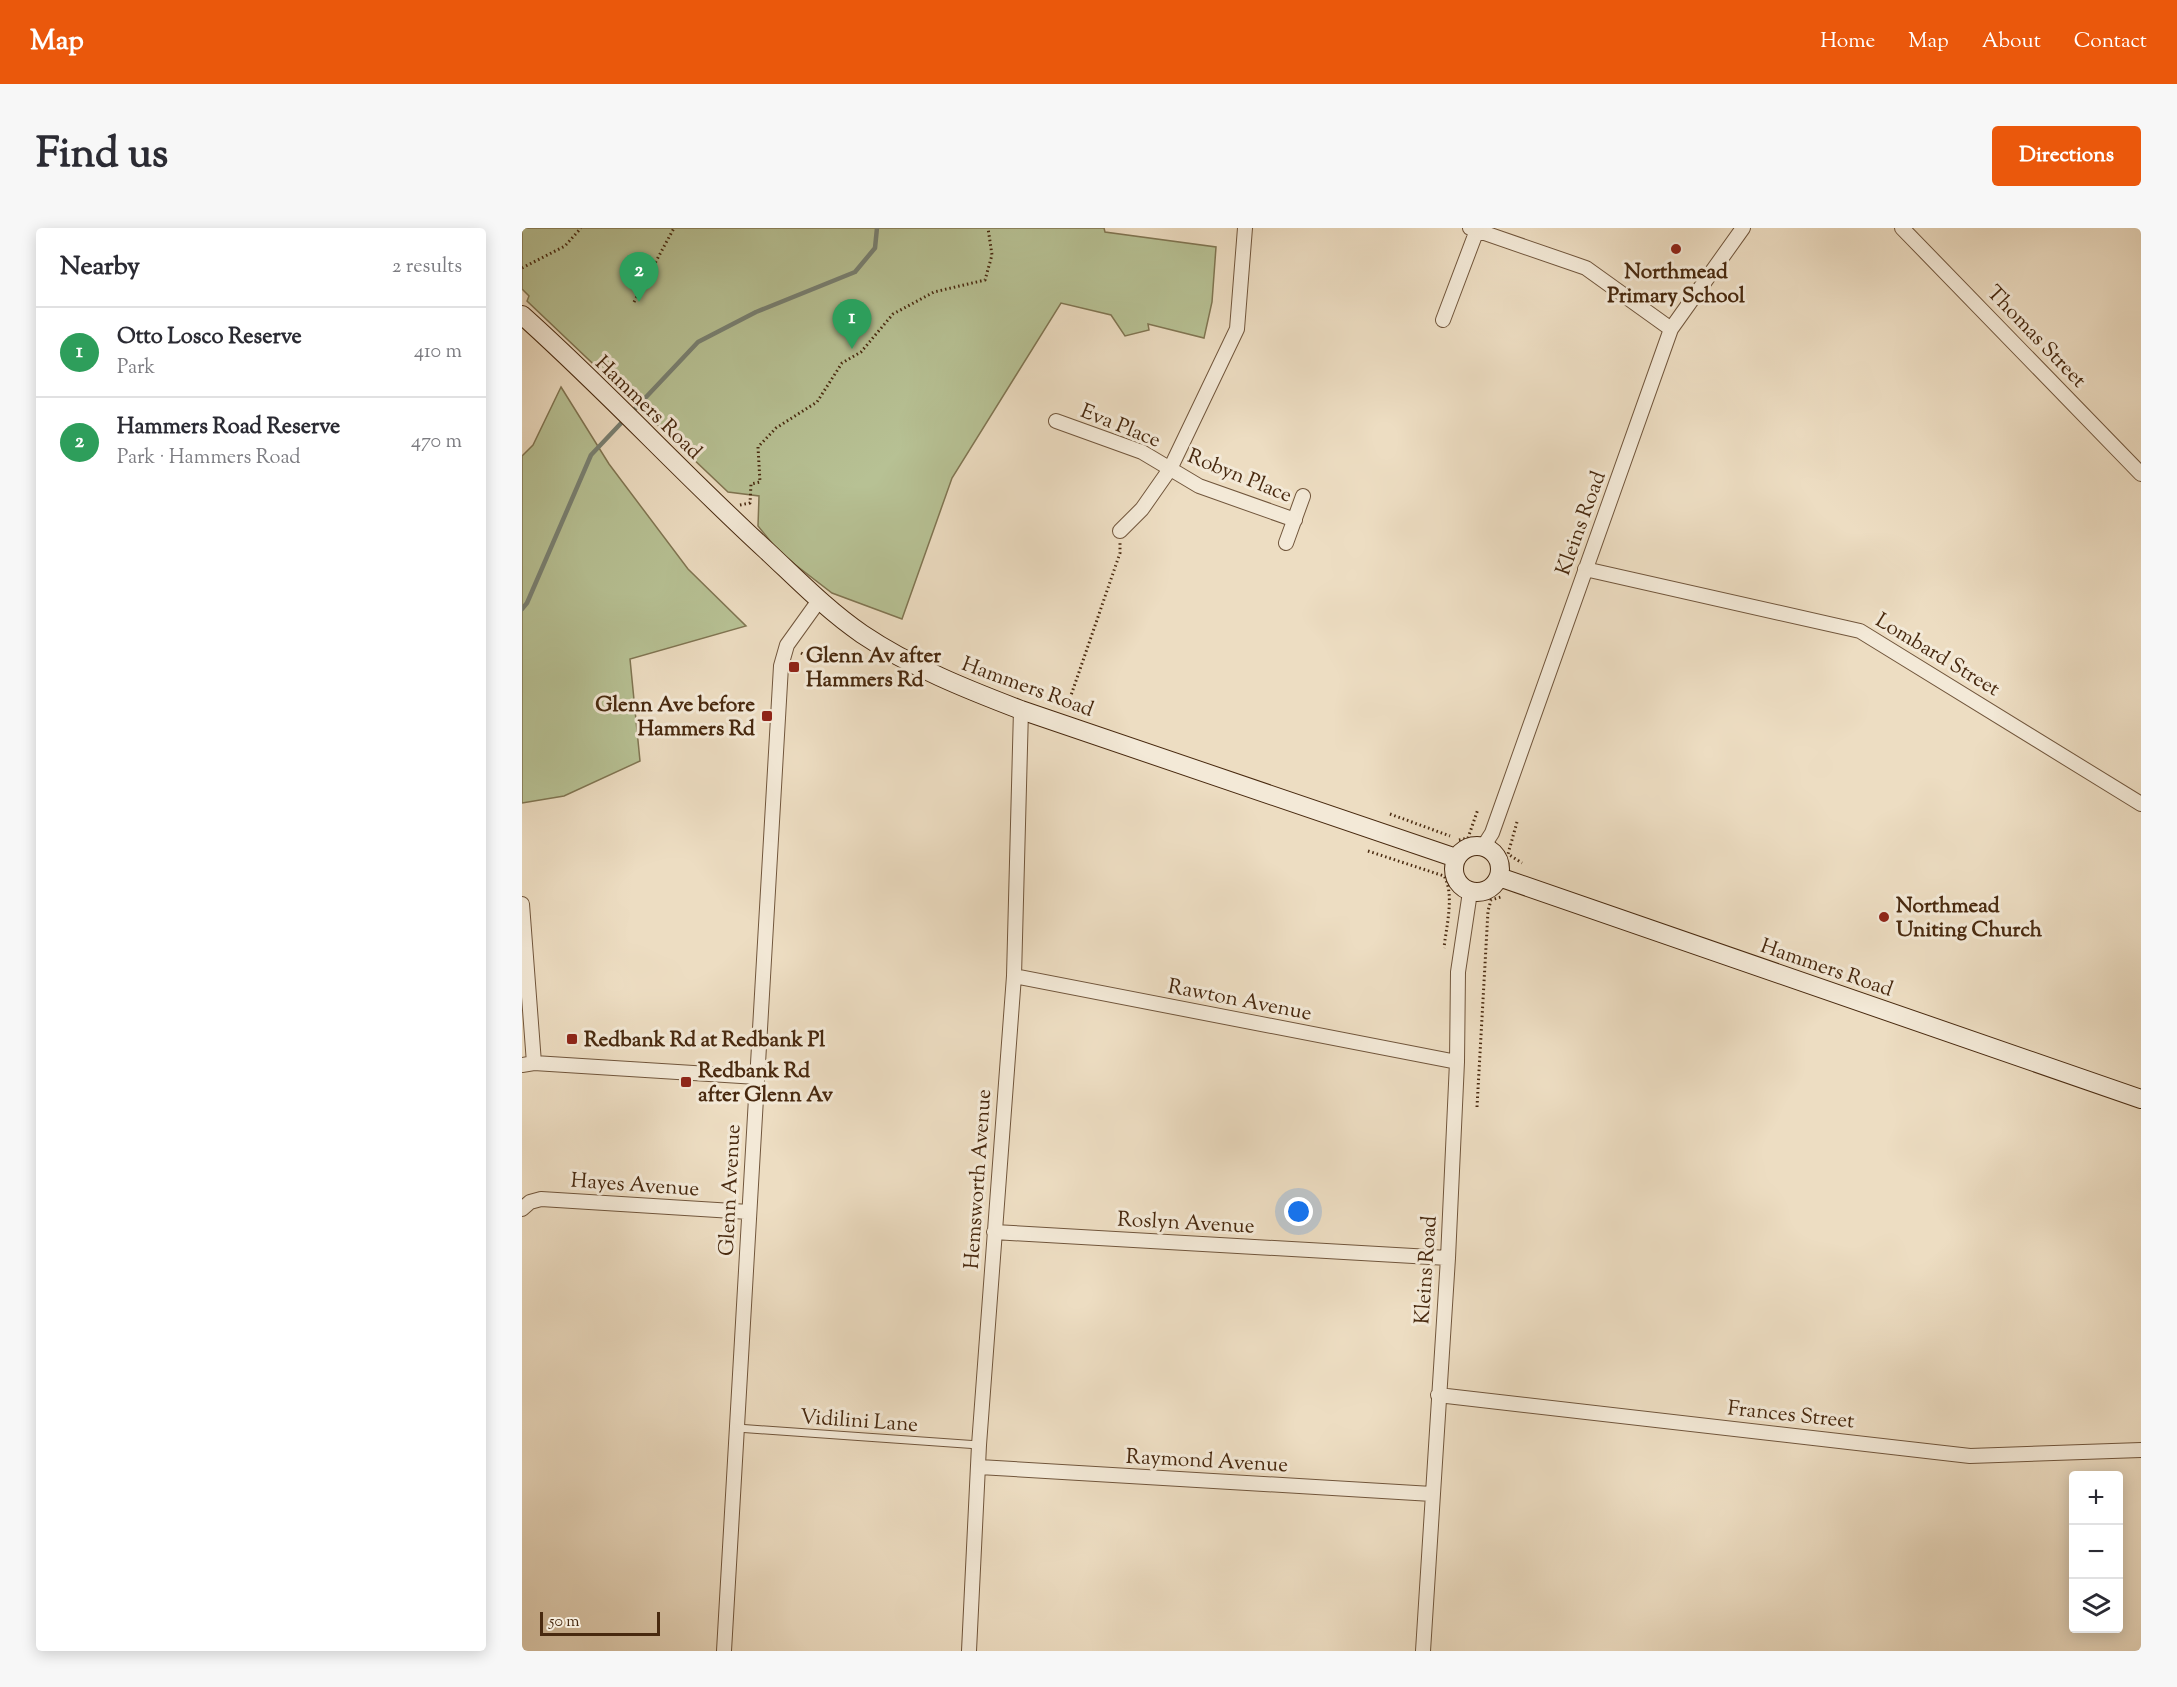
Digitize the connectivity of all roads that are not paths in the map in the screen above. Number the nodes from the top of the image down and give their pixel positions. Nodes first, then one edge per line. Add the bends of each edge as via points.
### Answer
1 (1245, 228) edge
2 (1743, 228) edge
3 (1902, 228) edge
4 (1473, 229) edge
5 (522, 315) edge
6 (1443, 320) dead end
7 (1671, 329) junction
8 (1056, 421) dead end
9 (1170, 470) junction
10 (2141, 474) edge
11 (1303, 496) dead end
12 (1295, 520) junction
13 (1120, 531) road end
14 (1286, 543) dead end
15 (1586, 569) junction
16 (820, 600) junction
17 (1021, 710) junction
18 (2141, 804) edge
19 (1483, 847) junction
20 (1456, 858) junction
21 (1499, 877) junction
22 (1470, 892) junction
23 (522, 904) edge
24 (1014, 976) junction
25 (1457, 1062) junction
26 (528, 1064) edge
27 (757, 1077) junction
28 (2141, 1099) edge
29 (522, 1209) edge
30 (748, 1212) junction
31 (994, 1232) junction
32 (1448, 1258) junction
33 (1438, 1395) junction
34 (737, 1428) junction
35 (979, 1445) junction
36 (2141, 1450) edge
37 (979, 1467) junction
38 (1432, 1494) junction
39 (724, 1651) edge
40 (969, 1651) edge
41 (1423, 1651) edge

1 - 9 street via 1237,329
2 - 7 street, Kleins Road
3 - 10 street, Thomas Street
4 - 6 street
4 - 7 street via 1586,268
5 - 16 street, Hammers Road
7 - 15 street, Kleins Road
8 - 9 street, Eva Place via 1142,452
9 - 12 street, Robyn Place via 1199,486
9 - 13 street via 1142,509
11 - 12 street, Robyn Place
12 - 14 street, Robyn Place
15 - 18 street, Lombard Street via 1860,631
15 - 19 street, Kleins Road via 1492,833
16 - 17 street, Hammers Road via 862,634 902,658 972,692
16 - 27 street, Glenn Avenue via 788,643 781,666
17 - 20 street, Hammers Road
17 - 24 street, Hemsworth Avenue
19 - 20 street via 1471,847
19 - 21 street via 1499,862
20 - 22 street via 1455,878
21 - 22 street via 1491,888
21 - 28 street, Hammers Road
22 - 25 street, Kleins Road via 1458,972
23 - 26 street
24 - 25 street, Rawton Avenue
24 - 31 street, Hemsworth Avenue
25 - 32 street, Kleins Road
26 - 27 street
27 - 30 street, Glenn Avenue
29 - 30 street, Hayes Avenue via 541,1199
30 - 34 street, Glenn Avenue
31 - 32 street, Roslyn Avenue
31 - 35 street, Hemsworth Avenue
32 - 33 street, Kleins Road
33 - 36 street, Frances Street via 1970,1456
33 - 38 street, Kleins Road
34 - 35 lane, Vidilini Lane
34 - 39 street, Glenn Avenue
35 - 37 street, Hemsworth Avenue
37 - 38 street, Raymond Avenue
37 - 40 street, Hemsworth Avenue
38 - 41 street, Kleins Road

